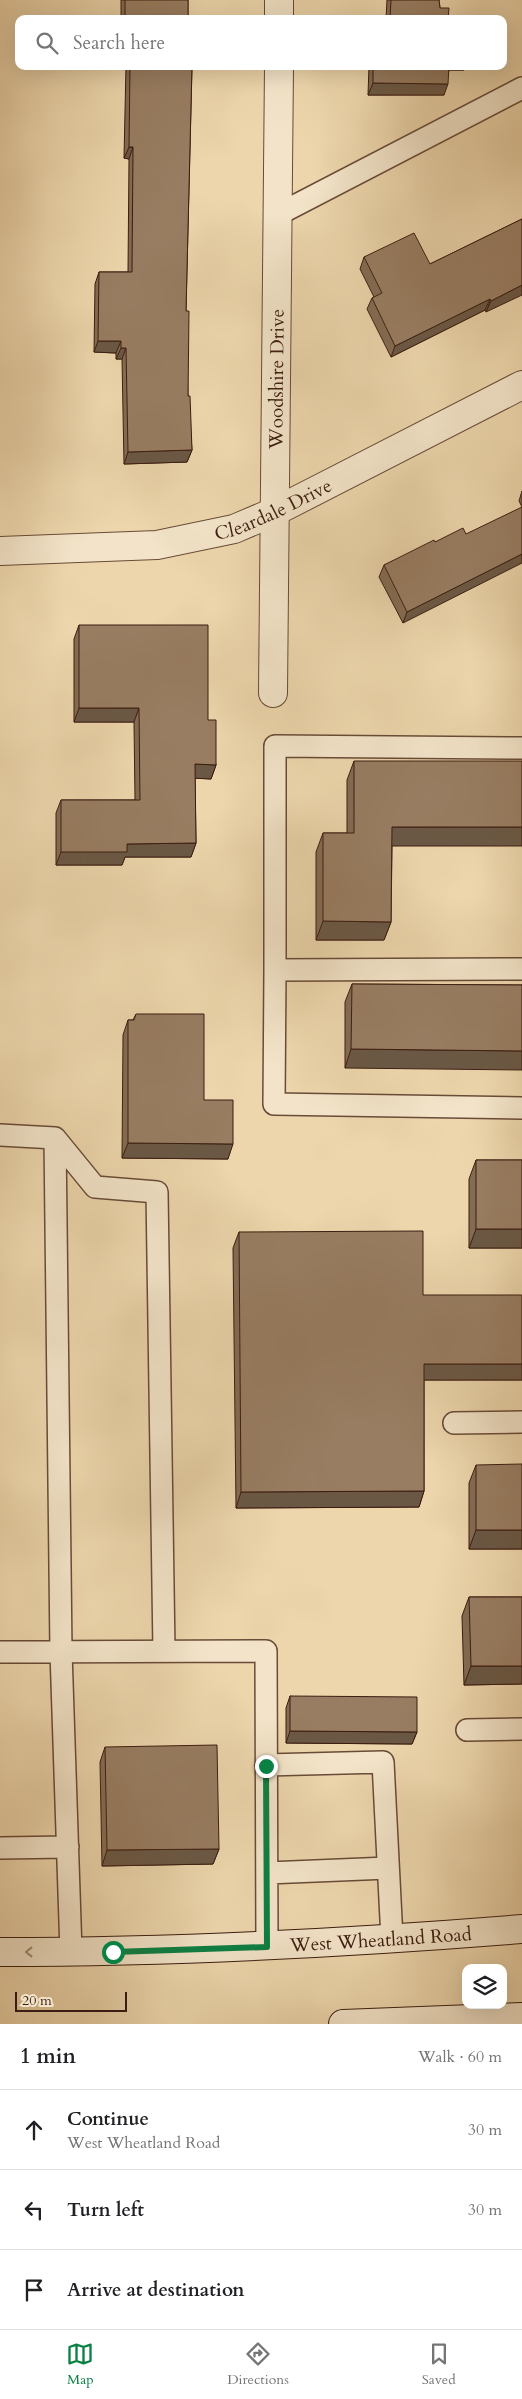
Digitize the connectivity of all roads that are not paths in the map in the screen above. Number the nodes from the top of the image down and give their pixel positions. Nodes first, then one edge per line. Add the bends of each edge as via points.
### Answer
1 (280, 0) edge
2 (279, 15) edge
3 (279, 70) edge
4 (522, 88) edge
5 (279, 214) junction
6 (522, 385) edge
7 (274, 512) junction
8 (0, 551) edge
9 (273, 693) dead end
10 (522, 748) edge
11 (522, 969) edge
12 (275, 970) junction
13 (522, 1108) edge
14 (0, 1135) edge
15 (54, 1138) junction
16 (522, 1422) edge
17 (454, 1423) dead end
18 (164, 1651) junction
19 (0, 1652) edge
20 (61, 1652) junction
21 (522, 1729) edge
22 (467, 1730) dead end
23 (266, 1766) junction
24 (68, 1847) junction
25 (0, 1848) edge
26 (388, 1868) junction
27 (267, 1873) junction
28 (522, 1929) edge
29 (392, 1939) junction
30 (267, 1947) junction
31 (0, 1952) edge
32 (71, 1952) junction
33 (522, 2017) edge
34 (343, 2024) edge

1 - 2 street
3 - 5 street, Woodshire Drive
4 - 5 lane
5 - 7 street, Woodshire Drive
6 - 7 street, Cleardale Drive
7 - 8 street, Cleardale Drive via 234,529 157,545
7 - 9 street, Woodshire Drive
10 - 12 lane via 275,746
11 - 12 lane
12 - 13 lane via 274,1104
14 - 15 lane
15 - 18 lane via 95,1188 157,1192
15 - 20 lane
16 - 17 lane
18 - 20 lane
18 - 23 lane via 266,1651
19 - 20 lane
20 - 24 lane
21 - 22 lane
23 - 26 lane via 383,1762
23 - 27 lane
24 - 25 lane
24 - 32 lane
26 - 27 lane
26 - 29 lane
27 - 30 lane
28 - 29 street, West Wheatland Road
29 - 30 street, West Wheatland Road
30 - 32 street, West Wheatland Road
32 -> 31 street, West Wheatland Road
33 - 34 street

